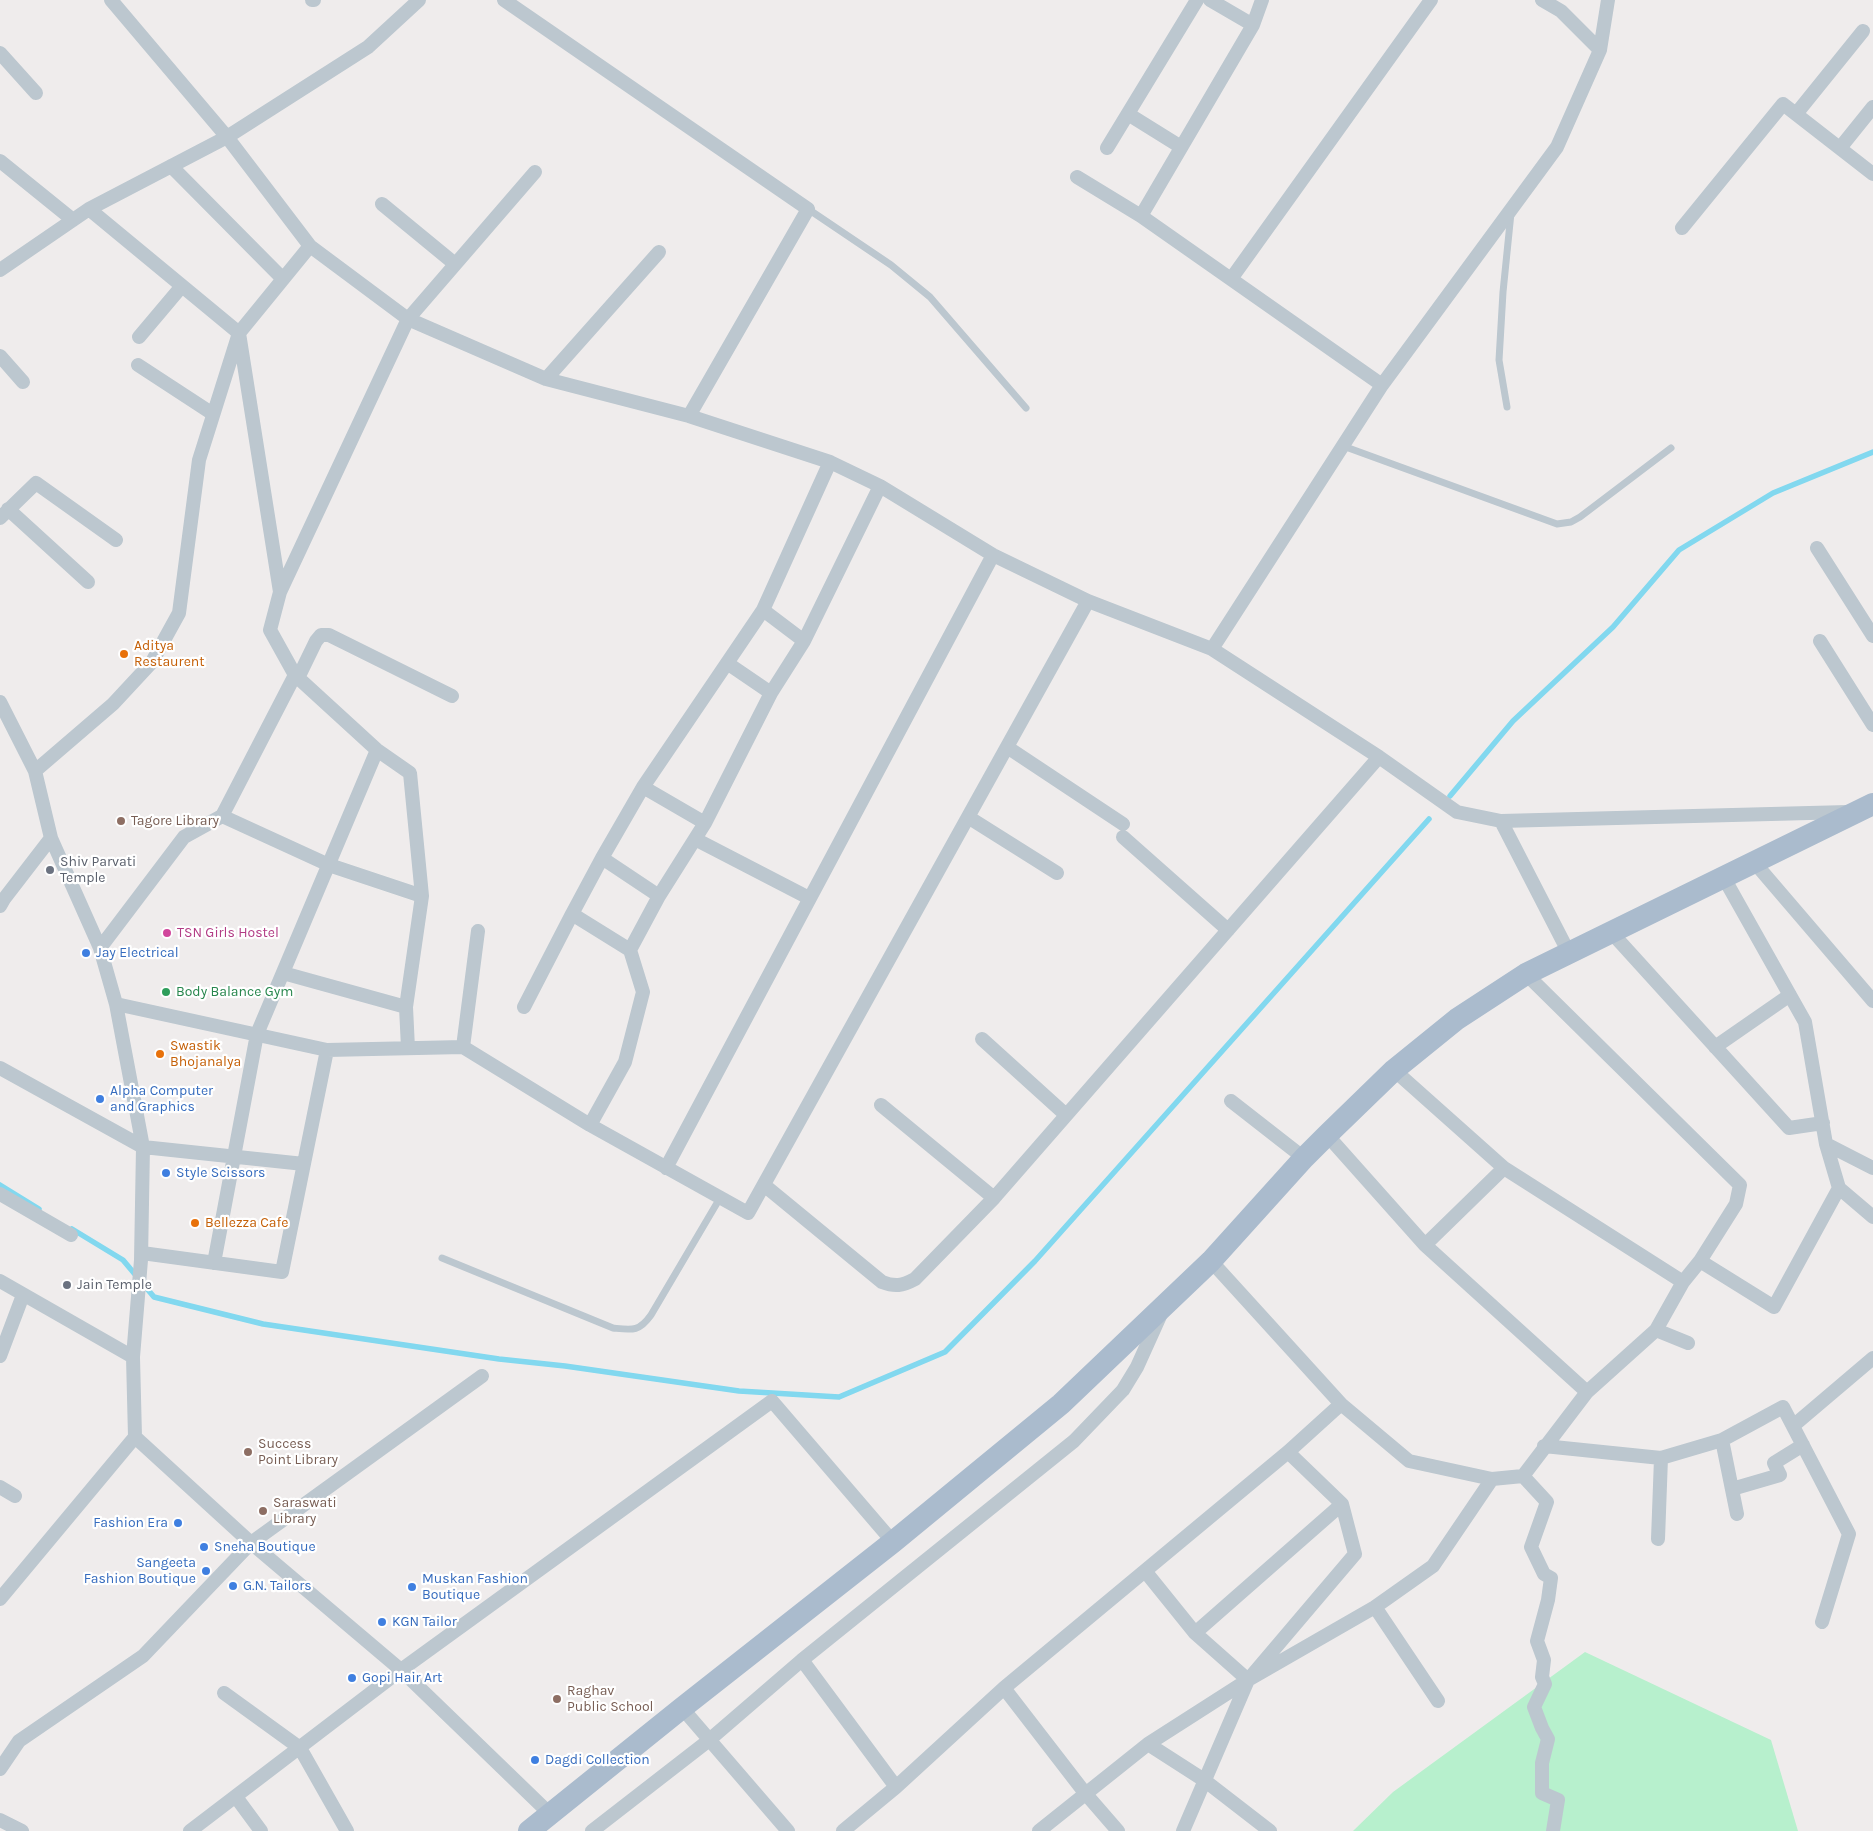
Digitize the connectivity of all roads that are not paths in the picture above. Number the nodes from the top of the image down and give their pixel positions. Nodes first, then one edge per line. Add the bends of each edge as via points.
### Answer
1 (111, 0) edge
2 (419, 0) edge
3 (504, 0) edge
4 (1197, 0) edge
5 (1210, 0) edge
6 (1262, 0) edge
7 (1431, 0) edge
8 (1542, 0) edge
9 (1608, 0) edge
10 (1253, 25) junction
11 (1863, 31) dead end
12 (1600, 50) junction
13 (0, 53) edge
14 (36, 93) dead end
15 (1873, 106) edge
16 (1128, 114) junction
17 (1796, 114) junction
18 (227, 137) junction
19 (1181, 147) junction
20 (1107, 148) dead end
21 (1840, 148) junction
22 (0, 161) edge
23 (171, 166) junction
24 (535, 172) dead end
25 (1873, 174) edge
26 (1077, 177) dead end
27 (382, 204) dead end
28 (89, 209) junction
29 (808, 209) junction
30 (1511, 210) junction
31 (1141, 216) junction
32 (73, 220) junction
33 (1682, 228) dead end
34 (310, 246) junction
35 (659, 252) dead end
36 (455, 264) junction
37 (0, 270) edge
38 (283, 279) junction
39 (1231, 279) junction
40 (182, 286) junction
41 (408, 319) junction
42 (239, 333) junction
43 (139, 337) dead end
44 (0, 356) edge
45 (138, 365) dead end
46 (546, 379) junction
47 (23, 382) dead end
48 (1382, 385) junction
49 (1507, 407) dead end
50 (1026, 408) dead end
51 (214, 414) junction
52 (689, 416) junction
53 (1343, 446) junction
54 (1671, 448) dead end
55 (830, 462) junction
56 (880, 486) junction
57 (4, 514) edge
58 (116, 540) dead end
59 (1817, 548) dead end
60 (993, 555) junction
61 (88, 582) dead end
62 (280, 592) junction
63 (1088, 601) junction
64 (762, 610) junction
65 (1873, 636) edge
66 (1820, 640) dead end
67 (804, 641) junction
68 (1212, 649) junction
69 (727, 663) junction
70 (296, 677) junction
71 (771, 693) junction
72 (452, 696) dead end
73 (0, 702) edge
74 (1873, 725) edge
75 (1007, 748) junction
76 (377, 750) junction
77 (1379, 756) junction
78 (35, 771) junction
79 (643, 787) junction
80 (1866, 808) edge
81 (222, 816) junction
82 (968, 817) junction
83 (1501, 821) junction
84 (705, 823) junction
85 (52, 838) junction
86 (695, 839) junction
87 (602, 858) junction
88 (1754, 862) junction
89 (329, 865) junction
90 (1057, 873) dead end
91 (1724, 878) junction
92 (422, 896) junction
93 (659, 896) junction
94 (809, 898) junction
95 (1, 901) edge
96 (572, 914) junction
97 (1228, 930) junction
98 (478, 931) dead end
99 (1611, 932) junction
100 (100, 948) junction
101 (630, 950) junction
102 (1569, 953) junction
103 (283, 974) junction
104 (1526, 974) junction
105 (1790, 995) junction
106 (1873, 1001) edge
107 (116, 1004) junction
108 (406, 1007) junction
109 (524, 1007) dead end
110 (257, 1034) junction
111 (982, 1039) dead end
112 (463, 1047) junction
113 (408, 1048) junction
114 (1715, 1048) junction
115 (327, 1050) junction
116 (0, 1068) edge
117 (1394, 1070) junction
118 (1231, 1101) dead end
119 (881, 1104) dead end
120 (1066, 1115) junction
121 (1823, 1124) junction
122 (590, 1125) junction
123 (1327, 1135) junction
124 (1826, 1144) junction
125 (143, 1147) junction
126 (233, 1157) junction
127 (1304, 1158) junction
128 (304, 1164) junction
129 (666, 1168) junction
130 (1504, 1168) junction
131 (1873, 1168) edge
132 (764, 1185) junction
133 (1839, 1188) junction
134 (0, 1194) edge
135 (720, 1198) junction
136 (994, 1198) junction
137 (1873, 1217) edge
138 (71, 1235) dead end
139 (1426, 1245) junction
140 (141, 1256) junction
141 (442, 1258) dead end
142 (1700, 1260) junction
143 (1211, 1261) junction
144 (214, 1263) junction
145 (0, 1280) edge
146 (1683, 1282) junction
147 (23, 1295) junction
148 (1166, 1304) junction
149 (1656, 1330) junction
150 (1688, 1343) dead end
151 (0, 1356) edge
152 (133, 1357) junction
153 (1873, 1358) edge
154 (482, 1376) dead end
155 (1587, 1392) junction
156 (1341, 1404) junction
157 (1793, 1426) junction
158 (135, 1437) junction
159 (1722, 1440) junction
160 (1803, 1445) junction
161 (1544, 1446) junction
162 (1288, 1452) junction
163 (1661, 1458) junction
164 (1523, 1476) junction
165 (1492, 1479) junction
166 (0, 1488) edge
167 (1732, 1489) junction
168 (15, 1496) dead end
169 (1342, 1504) junction
170 (1737, 1514) dead end
171 (1658, 1539) dead end
172 (893, 1542) junction
173 (251, 1543) junction
174 (1145, 1572) junction
175 (0, 1599) edge
176 (1375, 1607) junction
177 (1822, 1622) dead end
178 (1195, 1632) junction
179 (802, 1660) junction
180 (401, 1670) junction
181 (1248, 1680) junction
182 (1004, 1688) junction
183 (224, 1693) dead end
184 (1438, 1700) dead end
185 (682, 1708) junction
186 (708, 1741) junction
187 (1148, 1744) junction
188 (300, 1748) junction
189 (0, 1769) edge
190 (1204, 1780) junction
191 (896, 1787) junction
192 (1085, 1793) junction
193 (236, 1797) junction
194 (550, 1814) junction
195 (0, 1820) edge
196 (22, 1831) edge
197 (190, 1831) edge
198 (261, 1831) edge
199 (347, 1831) edge
200 (529, 1831) edge
201 (592, 1831) edge
202 (788, 1831) edge
203 (843, 1831) edge
204 (1039, 1831) edge
205 (1118, 1831) edge
206 (1183, 1831) edge
207 (1270, 1831) edge
208 (1553, 1831) edge

1 - 18 street
2 - 18 street via 368,47
3 - 29 street
4 - 16 street
5 - 10 street
6 - 10 street
7 - 39 street
8 - 12 street via 1560,11
9 - 12 street
10 - 19 street
11 - 17 street
12 - 30 street via 1557,147
13 - 14 street
15 - 21 street
16 - 19 street
16 - 20 street
17 - 21 street
17 - 33 street via 1783,104
18 - 23 street
18 - 34 street
19 - 31 street
21 - 25 street
22 - 32 street
23 - 28 street
23 - 38 street
24 - 36 street
26 - 31 street
27 - 36 street
28 - 32 street
28 - 40 street
29 - 50 lane via 890,265 930,297
29 - 52 street
30 - 48 street
30 - 49 lane via 1499,360
31 - 39 street
32 - 37 street
34 - 38 street
34 - 41 street
35 - 46 street
36 - 41 street
38 - 42 street
39 - 48 street
40 - 42 street
40 - 43 street
41 - 46 street
41 - 62 street
42 - 51 street
42 - 62 street
44 - 47 street
45 - 51 street
46 - 52 street
48 - 53 street
51 - 78 street via 199,460 179,613 152,662 113,704
52 - 55 street
53 - 54 lane via 1557,524 1580,517
53 - 68 street
55 - 56 street
55 - 64 street
56 - 60 street
56 - 67 street
57 - 58 street via 36,483
57 - 61 street
59 - 65 street
60 - 63 street
60 - 94 street
62 - 70 street via 270,630
63 - 68 street
63 - 75 street
64 - 67 street
64 - 69 street
66 - 74 street
67 - 71 street
68 - 77 street
69 - 71 street
69 - 79 street
70 - 72 street via 316,641 321,635 330,635
70 - 76 street
70 - 81 street
71 - 84 street
73 - 78 street
75 - 82 street
75 - 97 street via 1123,831
76 - 89 street
76 - 92 street via 410,773
77 - 83 street via 1457,812
77 - 97 street
78 - 85 street
79 - 84 street
79 - 87 street
80 - 83 street
80 - 88 main road
81 - 89 street
81 - 100 street via 184,837
82 - 90 street
82 - 132 street
83 - 102 street
84 - 86 street
85 - 95 street
85 - 100 street
86 - 93 street
86 - 94 street
87 - 93 street
87 - 96 street
88 - 91 main road
88 - 106 street
89 - 92 street
89 - 103 street
91 - 99 main road
91 - 105 street
92 - 108 street
93 - 101 street
94 - 129 street
96 - 101 street
96 - 109 street
97 - 120 street
98 - 112 street
99 - 102 main road
99 - 114 street
100 - 107 street
101 - 122 street via 643,992 625,1062
102 - 104 main road
103 - 108 street
103 - 110 street
104 - 117 main road via 1457,1019
104 - 142 street via 1740,1185 1736,1204
105 - 114 street
105 - 121 street via 1805,1022
107 - 110 street
107 - 125 street
108 - 113 street
110 - 115 street
110 - 126 street
111 - 120 street
112 - 113 street
112 - 122 street
113 - 115 street
114 - 121 street via 1789,1128
115 - 128 street
116 - 125 street
117 - 123 main road
117 - 130 street
118 - 127 street
119 - 136 street
120 - 136 street
121 - 124 street
122 - 129 street
123 - 127 main road
123 - 139 street
124 - 131 street
124 - 133 street
125 - 126 street
125 - 140 street
126 - 128 street
126 - 144 street
127 - 143 main road
128 - 144 street via 282,1272
129 - 135 street
130 - 139 street
130 - 146 street
132 - 135 street via 748,1213
132 - 136 street via 882,1282 893,1286 904,1286 915,1279
133 - 137 street
133 - 142 street via 1774,1307
134 - 138 street
135 - 141 lane via 651,1315 635,1330 613,1328
139 - 155 street
140 - 144 street
140 - 152 street
142 - 146 street
143 - 148 main road
143 - 156 street
145 - 147 street
146 - 149 street
147 - 151 street
147 - 152 street
148 - 172 main road via 1061,1404
148 - 179 street via 1123,1390 1074,1441
149 - 150 street
149 - 155 street
152 - 158 street
153 - 157 street
154 - 173 street
155 - 161 street
156 - 162 street
156 - 165 street via 1409,1461
157 - 159 street via 1783,1407
157 - 160 street
158 - 173 street
158 - 175 street
159 - 163 street
159 - 167 street
160 - 167 street via 1774,1463 1780,1475
160 - 177 street via 1849,1534
161 - 163 street
161 - 164 street
162 - 169 street
162 - 174 street
163 - 171 street
164 - 165 street
164 - 208 street via 1547,1502 1531,1547 1544,1574 1551,1578 1537,1641 1544,1660 1542,1677 1545,1684 1534,1707 1548,1739 1542,1763 1542,1794 1558,1800
165 - 176 street via 1433,1566
166 - 168 street
167 - 170 street
169 - 178 street
169 - 181 street via 1355,1554
172 - 180 street via 772,1402
172 - 185 main road
173 - 180 street
173 - 189 street via 143,1656 19,1741
174 - 178 street
174 - 182 street
176 - 181 street
176 - 184 street
178 - 181 street
179 - 186 street
179 - 191 street
180 - 188 street
180 - 194 street
181 - 187 street
181 - 190 street
182 - 191 street
182 - 192 street
183 - 188 street
185 - 186 street
185 - 194 main road
186 - 201 street
186 - 202 street
187 - 190 street
187 - 192 street
188 - 193 street
188 - 199 street
190 - 206 street
190 - 207 street
191 - 203 street
192 - 204 street
192 - 205 street
193 - 197 street
193 - 198 street
194 - 200 main road
195 - 196 street

